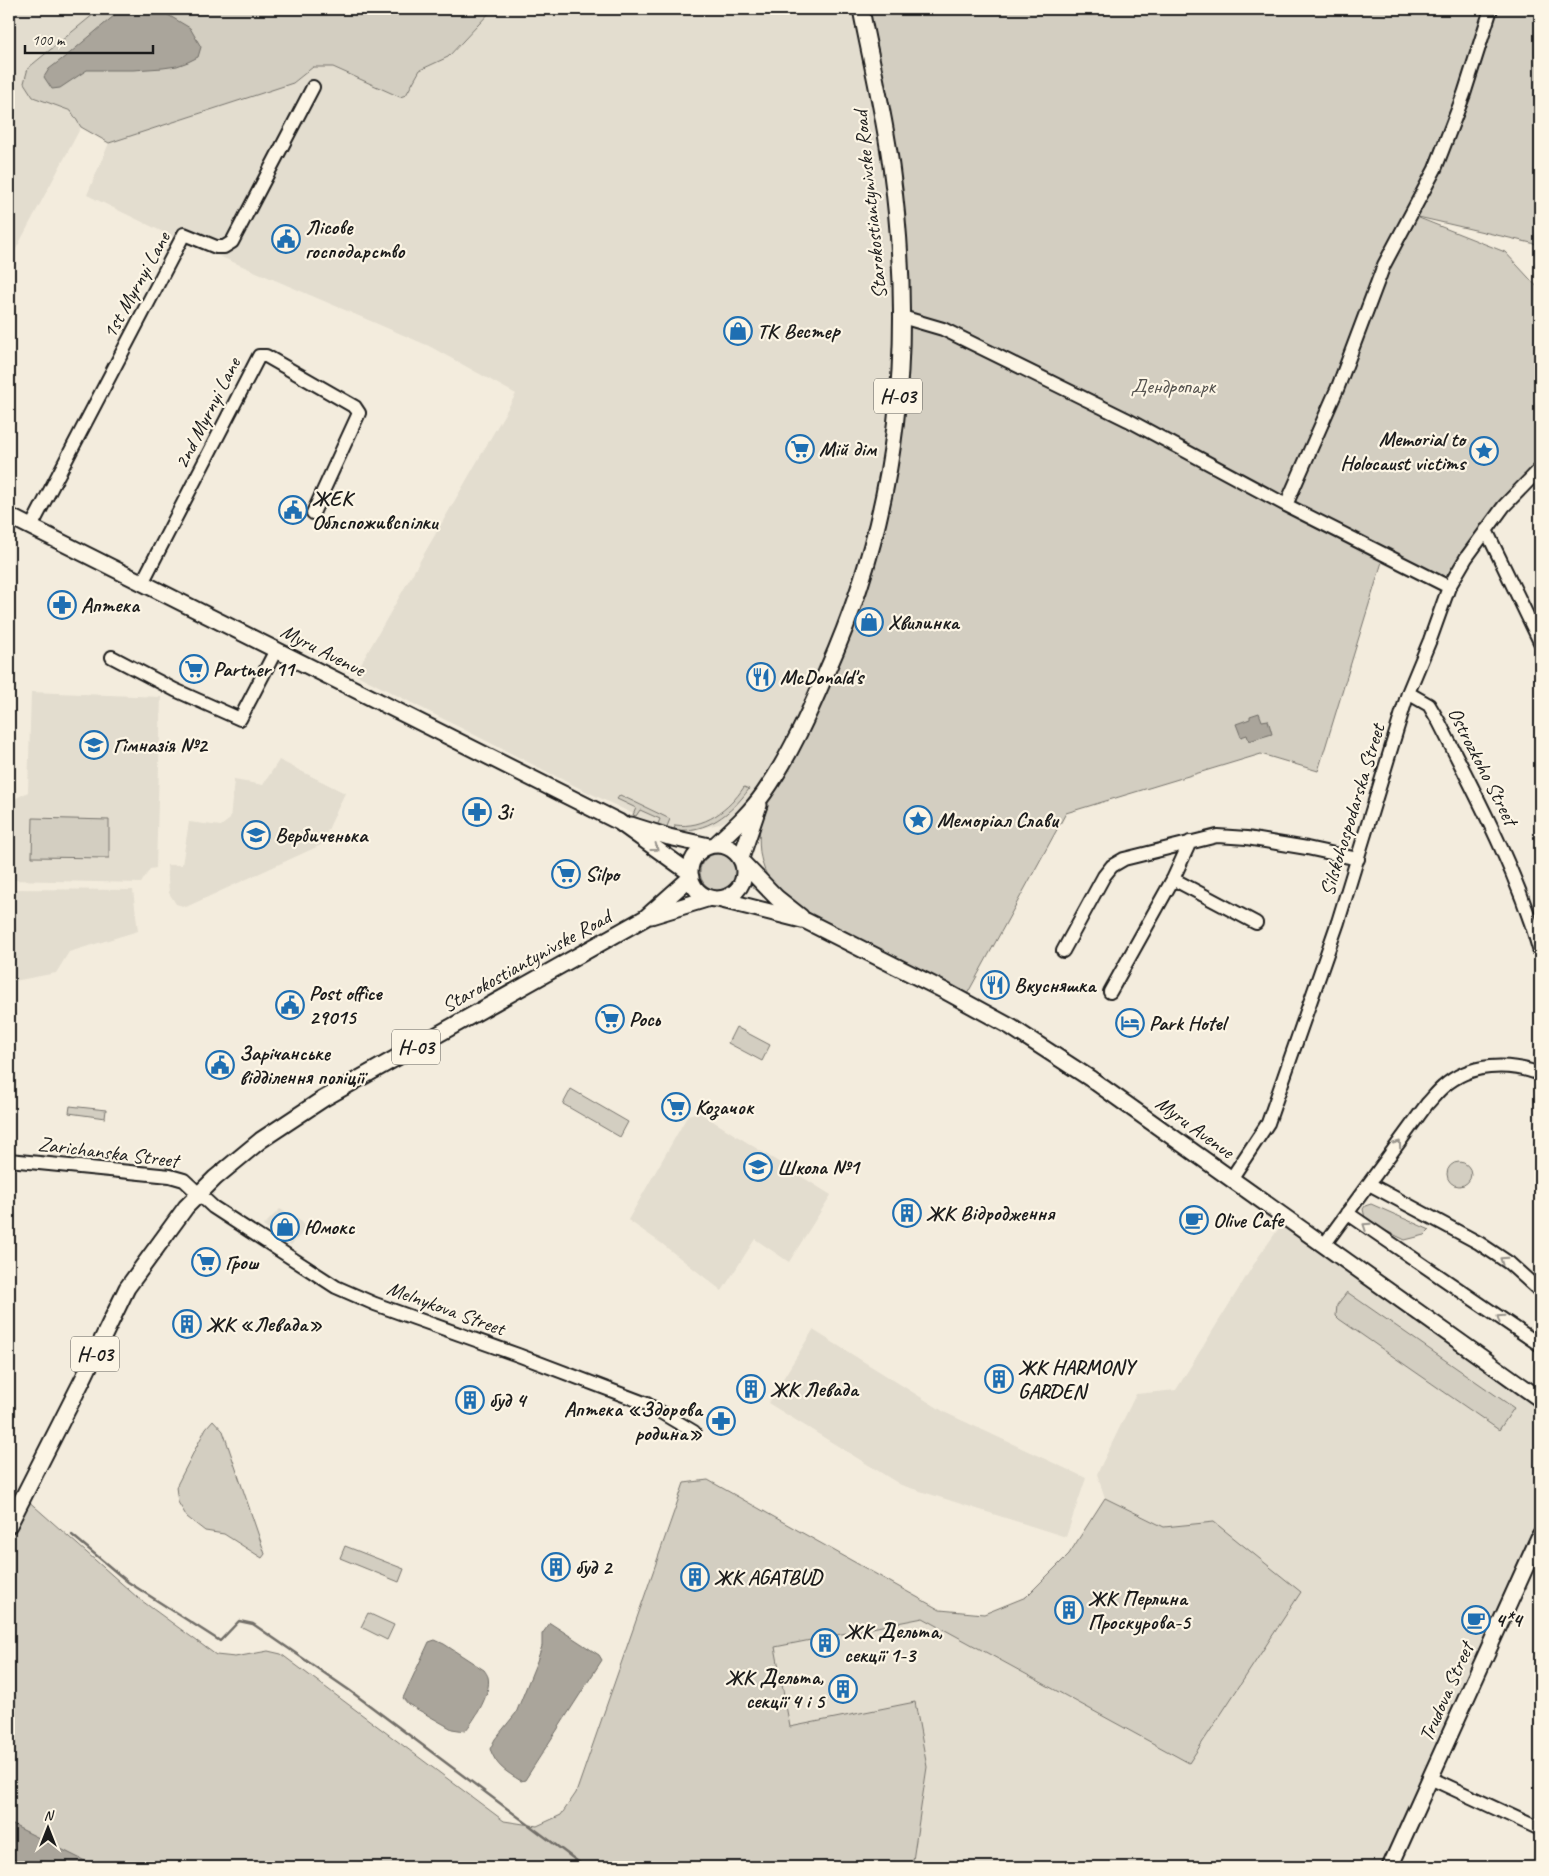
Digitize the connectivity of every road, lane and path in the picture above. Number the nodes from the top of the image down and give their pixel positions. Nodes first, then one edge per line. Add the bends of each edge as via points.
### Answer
1 (861, 9) edge
2 (1491, 9) edge
3 (313, 87) dead end
4 (902, 318) junction
5 (1540, 470) edge
6 (1286, 505) junction
7 (313, 513) dead end
8 (9, 516) edge
9 (31, 527) junction
10 (1486, 530) junction
11 (142, 583) junction
12 (1449, 587) junction
13 (1540, 642) edge
14 (276, 650) junction
15 (112, 657) dead end
16 (1408, 693) junction
17 (764, 793) junction
18 (619, 822) junction
19 (1190, 842) junction
20 (712, 846) junction
21 (1358, 859) junction
22 (742, 861) junction
23 (691, 875) junction
24 (1173, 879) junction
25 (714, 899) junction
26 (645, 918) junction
27 (806, 921) junction
28 (1256, 923) dead end
29 (1063, 951) dead end
30 (1540, 952) edge
31 (1110, 992) dead end
32 (1540, 1074) edge
33 (9, 1160) edge
34 (1231, 1179) junction
35 (1369, 1184) junction
36 (198, 1194) junction
37 (1347, 1213) junction
38 (1324, 1245) junction
39 (1540, 1291) edge
40 (1540, 1345) edge
41 (1540, 1399) edge
42 (694, 1432) dead end
43 (9, 1525) edge
44 (1540, 1535) edge
45 (1430, 1778) junction
46 (1540, 1828) edge
47 (1390, 1867) edge

1 - 4 main road, Starokostiantynivske Road / Н-03 via 891,167 900,247
2 - 6 street via 1464,94 1435,169 1384,265 1338,387
3 - 9 street, 1st Myrnyi Lane via 232,242 216,247 184,234
4 - 6 street via 943,329 1128,420
4 - 17 main road, Starokostiantynivske Road / Н-03 via 896,427 890,471 872,543 837,650 808,715
5 - 10 street, Silskohospodarska Street via 1504,506
6 - 12 street
7 - 11 street, 2nd Myrnyi Lane via 359,413 355,407 266,356 259,356
8 - 9 main road, Myru Avenue
9 - 11 main road, Myru Avenue
10 - 12 street, Silskohospodarska Street
10 - 13 street
11 - 14 main road, Myru Avenue
12 - 16 street, Silskohospodarska Street
14 - 15 street via 240,719
14 - 18 main road, Myru Avenue
16 - 21 street, Silskohospodarska Street
16 - 30 street, Ostrozkoho Street via 1429,705 1439,722 1497,837 1529,914
17 - 20 main road, Н-03 via 748,813
17 - 22 main road, Н-03
18 - 20 main road, Myru Avenue
18 -> 23 main road, Myru Avenue
19 - 21 street via 1217,836 1247,838
19 - 24 street
19 - 29 street via 1124,859 1112,866
20 - 22 main road via 732,849
20 - 23 main road, Н-03 via 695,857
21 - 34 street, Silskohospodarska Street via 1268,1122
22 - 25 main road, Н-03 via 744,876 740,888 730,896
22 - 27 main road, Myru Avenue via 777,898
23 - 25 main road via 696,889
23 - 26 main road, Н-03
24 - 28 street
24 - 31 street
25 - 26 main road, Н-03
25 - 27 main road, Myru Avenue
26 - 36 main road, Starokostiantynivske Road / Н-03 via 323,1099 261,1140
27 - 34 main road, Myru Avenue via 1010,1026 1091,1079
35 -> 32 street via 1427,1104 1444,1086 1488,1066 1516,1066
33 - 36 street, Zarichanska Street via 170,1176 184,1180
34 - 38 main road, Myru Avenue
35 - 37 street
39 -> 35 street via 1510,1264 1479,1243
36 - 42 street, Melnykova Street via 336,1287 647,1404
36 - 43 main road, Starokostiantynivske Road / Н-03 via 127,1288
37 - 38 street
40 -> 37 street
38 - 41 main road, Myru Avenue
44 - 45 main road, Trudova Street
45 - 46 street
45 - 47 main road, Trudova Street

